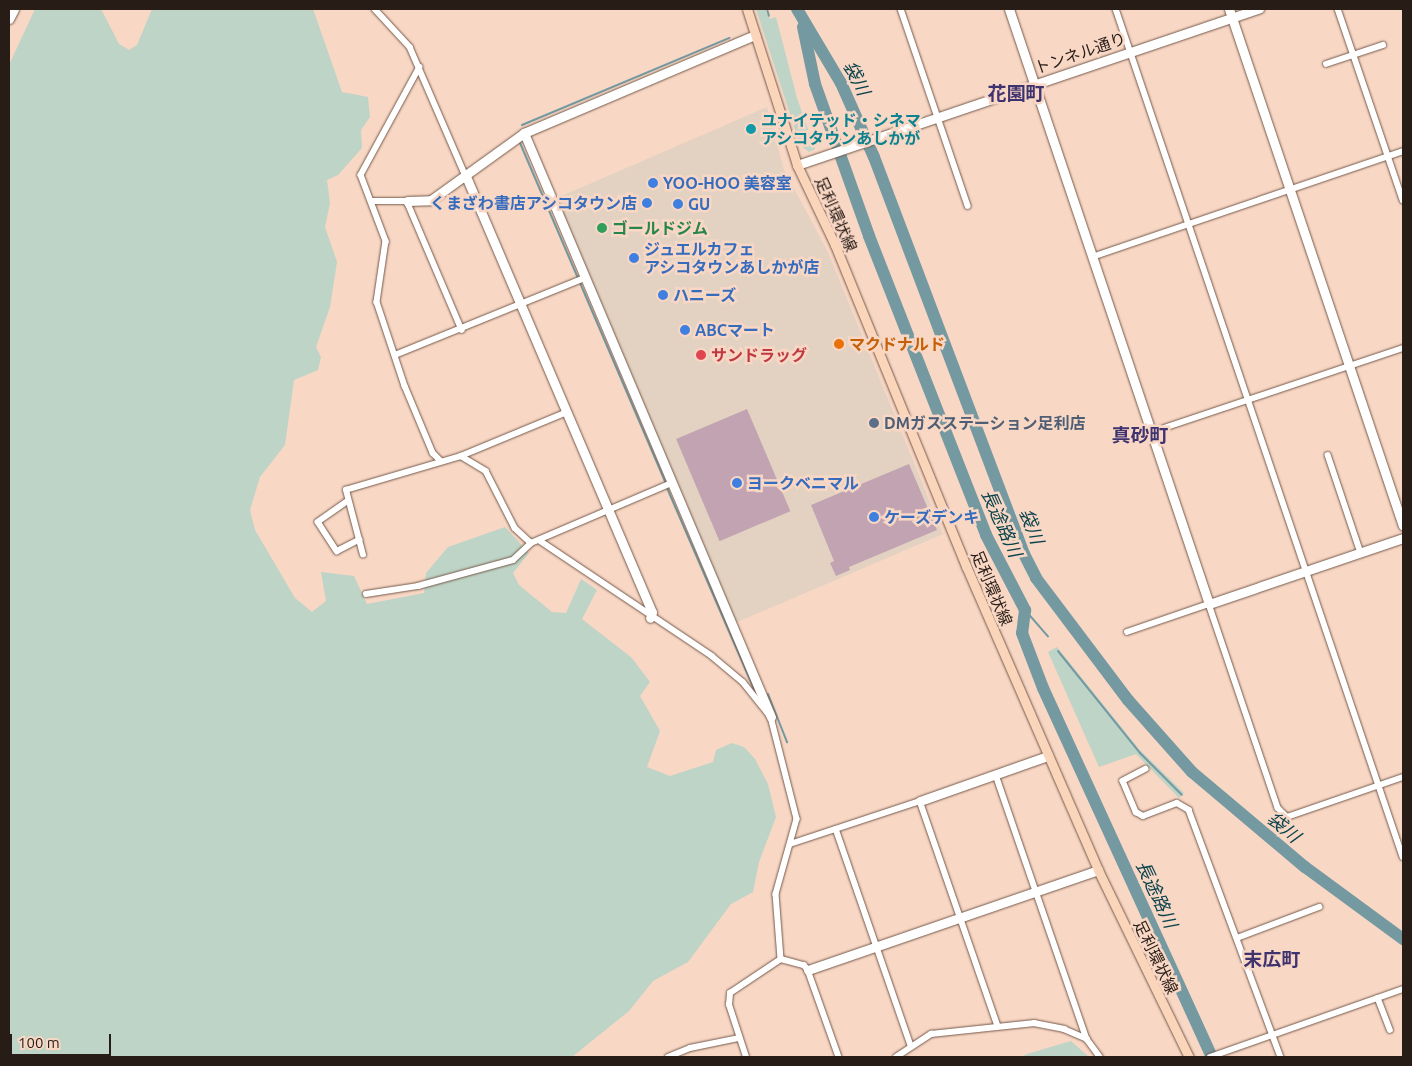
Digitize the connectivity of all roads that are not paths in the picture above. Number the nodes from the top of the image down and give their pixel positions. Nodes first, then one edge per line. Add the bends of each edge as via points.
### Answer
1 (14, 9) edge
2 (375, 9) edge
3 (747, 9) edge
4 (901, 9) edge
5 (1009, 9) edge
6 (1116, 9) edge
7 (1228, 9) edge
8 (1259, 9) edge
9 (1338, 9) edge
10 (1232, 18) junction
11 (9, 19) edge
12 (755, 35) junction
13 (1383, 45) dead end
14 (1130, 52) junction
15 (1354, 54) junction
16 (1326, 64) dead end
17 (420, 68) junction
18 (1034, 85) junction
19 (936, 117) junction
20 (524, 133) junction
21 (1403, 151) edge
22 (1388, 156) junction
23 (797, 165) junction
24 (464, 174) junction
25 (1290, 190) junction
26 (1403, 200) edge
27 (372, 201) junction
28 (407, 201) junction
29 (968, 206) dead end
30 (1188, 223) junction
31 (1092, 257) junction
32 (585, 278) junction
33 (522, 305) junction
34 (462, 330) junction
35 (1403, 348) edge
36 (395, 355) junction
37 (1349, 365) junction
38 (1248, 400) junction
39 (567, 412) junction
40 (1152, 432) junction
41 (1328, 455) dead end
42 (461, 456) junction
43 (441, 461) junction
44 (672, 483) junction
45 (347, 502) junction
46 (609, 510) junction
47 (1403, 526) edge
48 (1403, 538) edge
49 (359, 540) junction
50 (539, 540) junction
51 (531, 543) junction
52 (1361, 553) junction
53 (363, 555) dead end
54 (1307, 572) junction
55 (366, 594) dead end
56 (1209, 604) junction
57 (650, 618) junction
58 (1127, 632) dead end
59 (771, 717) junction
60 (1048, 756) junction
61 (1146, 769) dead end
62 (996, 775) junction
63 (1403, 777) edge
64 (1380, 785) junction
65 (920, 801) junction
66 (836, 829) junction
67 (790, 844) junction
68 (1403, 857) edge
69 (1098, 870) junction
70 (1037, 891) junction
71 (1320, 907) dead end
72 (960, 917) junction
73 (1237, 938) junction
74 (878, 946) junction
75 (781, 959) junction
76 (808, 970) junction
77 (1403, 991) edge
78 (1378, 998) junction
79 (998, 1026) junction
80 (1390, 1030) dead end
81 (1273, 1036) junction
82 (739, 1038) junction
83 (1087, 1039) junction
84 (911, 1046) junction
85 (668, 1057) edge
86 (746, 1057) edge
87 (839, 1057) edge
88 (896, 1057) edge
89 (1100, 1057) edge
90 (1188, 1057) edge
91 (1210, 1057) edge
92 (1281, 1057) edge

1 - 11 street
2 - 17 street via 410,47
3 - 12 main road, 足利環状線
4 - 19 street
5 - 18 street
6 - 14 street
7 - 10 street
8 - 10 street, トンネル通り
9 - 15 street
10 - 14 street, トンネル通り
10 - 25 street
12 - 20 street
12 - 23 main road, 足利環状線
13 - 15 street
14 - 18 street, トンネル通り
14 - 30 street
15 - 16 street
15 - 22 street
17 - 24 street
17 - 27 street via 362,168 360,175
18 - 19 street, トンネル通り
18 - 31 street
19 - 23 street, トンネル通り
19 - 29 street
20 - 24 street
20 - 32 street
21 - 22 street
22 - 25 street
22 - 26 street
23 - 60 main road, 足利環状線 via 835,245 966,566
24 - 28 street via 431,200
24 - 33 street
25 - 30 street
25 - 37 street
27 - 28 street
27 - 36 street via 387,248 376,299
28 - 34 street
30 - 31 street
30 - 38 street
31 - 40 street
32 - 33 street
32 - 44 street
33 - 34 street
33 - 39 street
34 - 36 street
35 - 37 street
36 - 43 street via 433,453
37 - 38 street
37 - 47 street
38 - 40 street
38 - 54 street
39 - 42 street
39 - 46 street
40 - 56 street
41 - 52 street
42 - 43 street
42 - 51 street via 486,471 515,528
43 - 45 street via 348,488
44 - 46 street
44 - 59 street
45 - 49 street
45 - 49 street via 318,522 337,552
46 - 50 street
46 - 57 street via 652,612
48 - 52 street
49 - 53 street
50 - 51 street
50 - 57 street
51 - 55 street via 513,560 418,586
52 - 54 street
54 - 56 street
54 - 64 street
56 - 58 street
56 - 64 street via 1278,808 1287,817
57 - 59 street via 712,656 743,682
59 - 67 street via 797,819
60 - 62 street
60 - 69 main road, 足利環状線
61 - 73 street via 1123,781 1136,812 1143,816 1178,803 1189,810
62 - 65 street
62 - 70 street
63 - 64 street
64 - 68 street
65 - 66 street
65 - 72 street
66 - 67 street
66 - 74 street
67 - 75 street via 776,894
69 - 70 street
69 - 90 main road, 足利環状線
70 - 72 street
70 - 83 street
71 - 73 street
72 - 74 street
72 - 79 street
73 - 81 street
74 - 76 street
74 - 84 street
75 - 76 street via 804,965
75 - 82 street via 730,993 729,1005
76 - 87 street
77 - 78 street
78 - 80 street
78 - 81 street
79 - 83 street via 1034,1023 1064,1029
79 - 84 street via 946,1031
81 - 91 street
81 - 92 street
82 - 85 street via 690,1048
82 - 86 street
83 - 89 street
84 - 88 street

